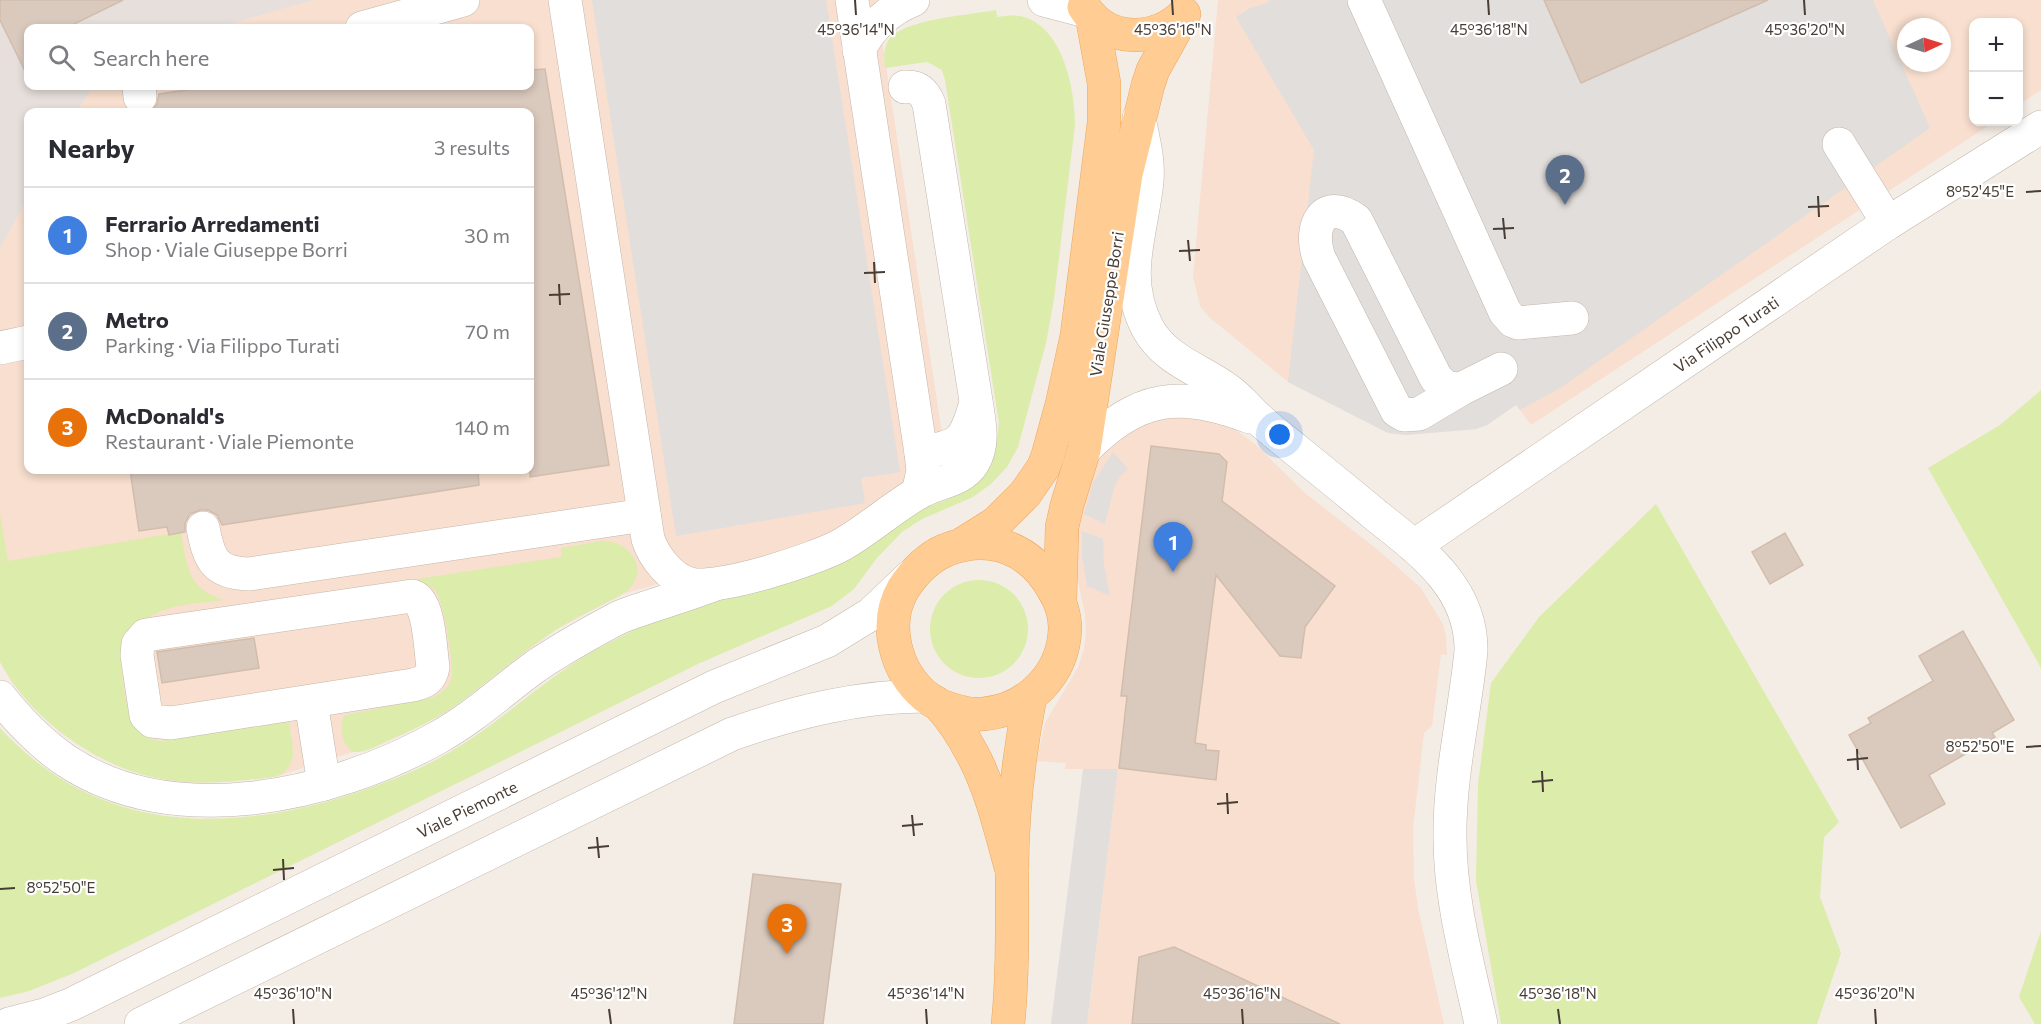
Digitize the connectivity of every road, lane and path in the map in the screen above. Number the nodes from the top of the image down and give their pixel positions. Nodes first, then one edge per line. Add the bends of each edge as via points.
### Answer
1 (463, 0) edge
2 (565, 0) edge
3 (852, 0) edge
4 (912, 0) edge
5 (1044, 0) edge
6 (1364, 0) edge
7 (1188, 8) edge
8 (1086, 9) edge
9 (376, 24) edge
10 (859, 50) junction
11 (905, 87) dead end
12 (1139, 118) junction
13 (2041, 127) edge
14 (1839, 144) dead end
15 (1888, 224) junction
16 (1572, 318) dead end
17 (24, 343) edge
18 (0, 348) edge
19 (1501, 369) dead end
20 (1461, 389) junction
21 (976, 401) junction
22 (1259, 420) junction
23 (1084, 450) junction
24 (921, 453) junction
25 (918, 493) junction
26 (646, 527) junction
27 (203, 528) dead end
28 (961, 544) junction
29 (1414, 546) junction
30 (912, 575) junction
31 (715, 585) junction
32 (1060, 600) junction
33 (617, 618) junction
34 (0, 697) edge
35 (1030, 698) junction
36 (932, 700) junction
37 (310, 702) junction
38 (324, 784) junction
39 (1012, 871) junction
40 (9, 1024) edge
41 (141, 1024) edge
42 (1008, 1024) edge
43 (1480, 1024) edge

1 - 9 street
2 - 26 street
3 - 10 street
4 - 10 street via 884,16
5 - 8 street
6 - 16 street via 1505,312 1518,323
7 - 8 main road, Viale Giuseppe Borri via 1172,26 1152,34 1130,36 1109,30
7 - 12 main road, Viale Giuseppe Borri via 1154,70
8 - 28 main road, Viale Giuseppe Borri via 1104,82 1104,123 1077,335 1062,404 1043,468 1029,489 996,523
10 - 24 street
11 - 21 street via 920,89 929,104
12 - 22 street via 1148,173 1133,278 1137,304 1156,341 1170,356 1229,390
12 - 23 main road, Viale Giuseppe Borri via 1126,174
13 - 15 street, Via Filippo Turati
14 - 15 street
15 - 29 street, Via Filippo Turati
17 - 18 street
19 - 20 street
20 - 20 street via 1446,388 1436,378 1356,220 1336,212 1323,216 1314,234 1319,258 1394,407 1404,415 1419,414
21 - 24 street via 969,426 959,442
21 - 25 street via 980,438 972,465 956,478
22 - 23 street via 1198,401 1159,402 1118,421
22 - 29 street
23 - 32 main road, Viale Giuseppe Borri via 1062,527
24 - 25 street via 923,471
25 - 31 street via 832,550
26 - 27 street via 249,573 229,572 214,563
26 - 31 street via 656,557 683,582
26 - 33 street via 644,580
28 - 30 main road, Viale Giuseppe Borri via 933,555
28 - 32 main road, Viale Giuseppe Borri via 1000,546 1029,559 1046,576
29 - 43 street via 1458,596 1471,631 1470,673 1450,838 1454,891
30 - 36 main road, Viale Giuseppe Borri via 898,598 893,624 896,651 907,676
30 - 40 street, Viale Piemonte via 871,614 827,641 714,687 72,1004
31 - 33 street
32 - 35 main road, Viale Giuseppe Borri via 1065,627 1061,654 1049,678
33 - 38 street via 538,664 439,737
34 - 38 street via 31,733 66,761 141,792 178,800 222,801
35 - 36 main road, Viale Giuseppe Borri via 1007,710 980,715 954,711
35 - 39 main road, Viale Giuseppe Borri via 1018,768
36 - 39 main road, Viale Giuseppe Borri via 963,738 982,774
36 - 41 street via 895,696 847,701 732,734
37 - 37 street via 429,679 433,667 425,609 419,599 399,597 151,633 138,644 144,710 152,721 171,723
37 - 38 street
39 - 42 main road, Viale Giuseppe Borri via 1013,963

